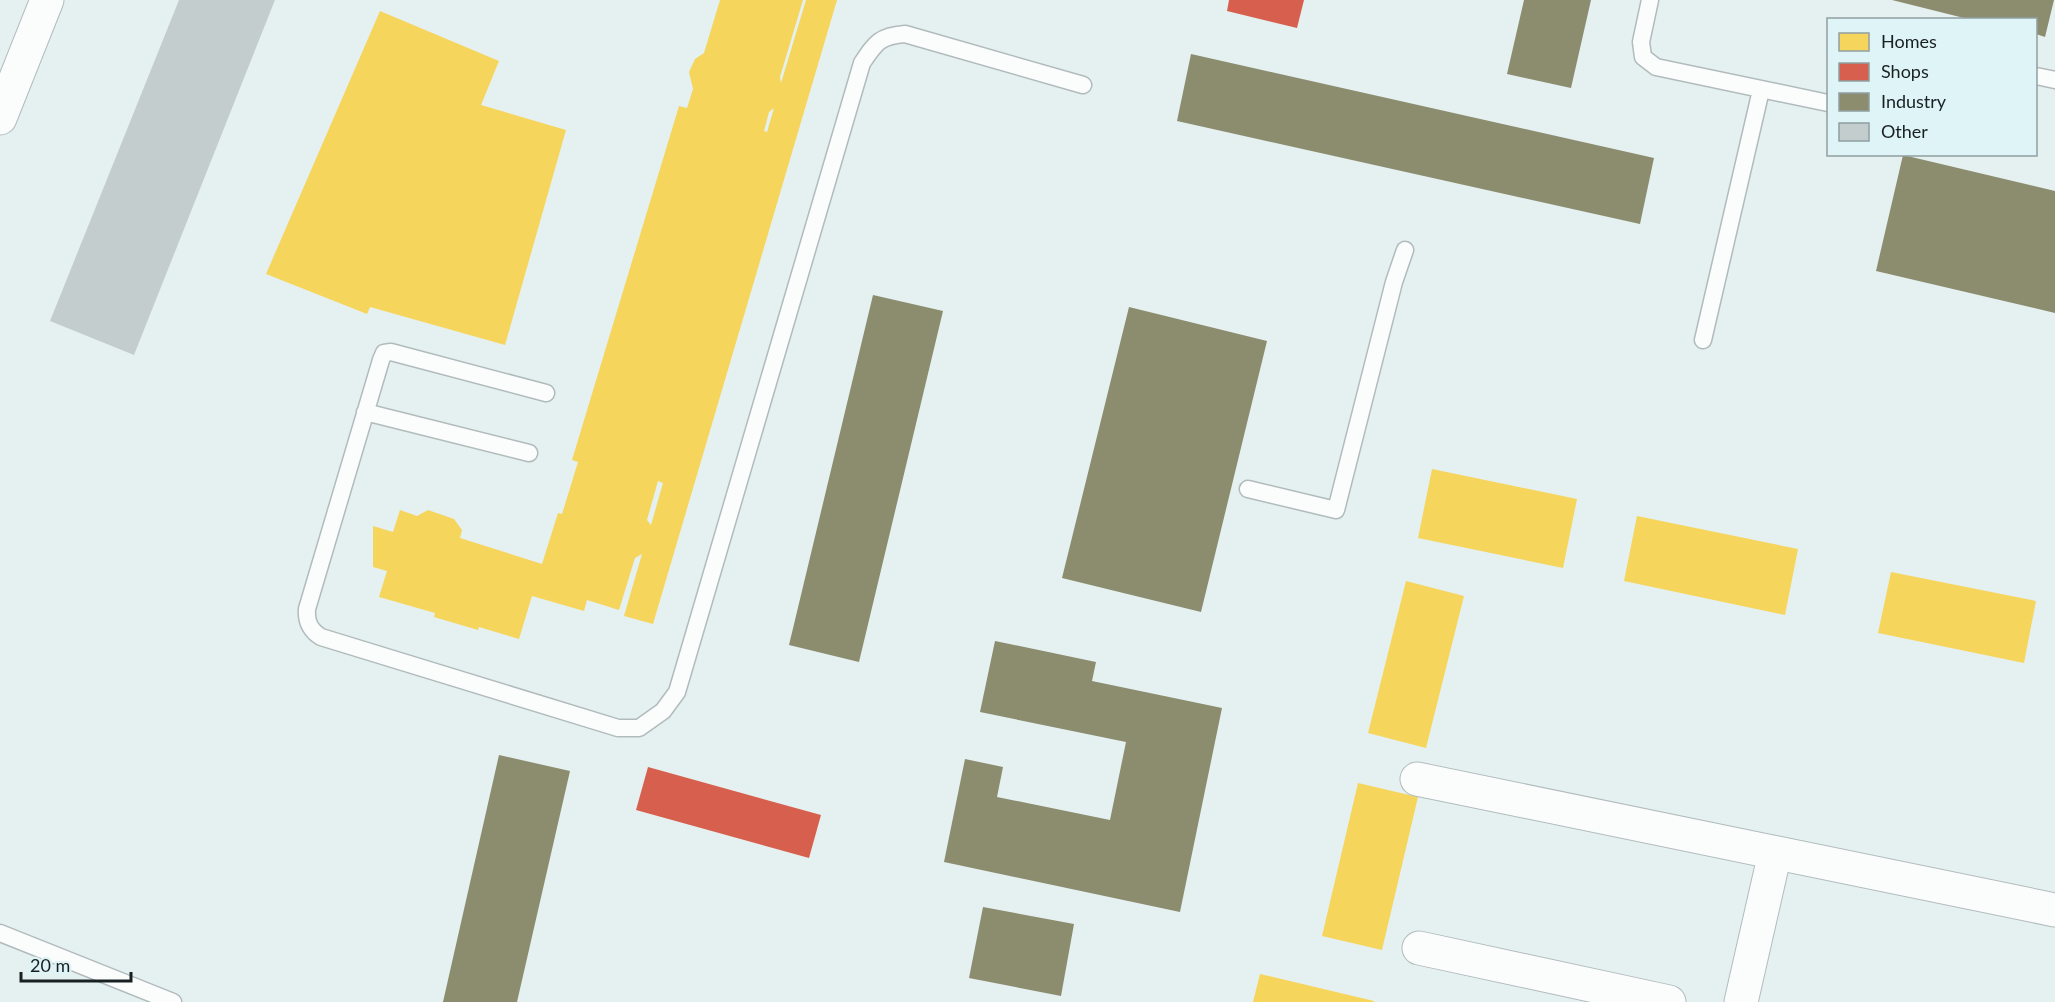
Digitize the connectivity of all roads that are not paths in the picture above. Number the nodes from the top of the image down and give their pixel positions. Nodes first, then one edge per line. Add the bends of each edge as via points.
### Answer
1 (47, 0) edge
2 (1650, 0) edge
3 (2037, 76) edge
4 (2055, 80) edge
5 (1083, 85) dead end
6 (1761, 90) junction
7 (1827, 104) edge
8 (0, 118) edge
9 (1405, 250) dead end
10 (1703, 340) dead end
11 (546, 393) dead end
12 (365, 412) junction
13 (530, 453) dead end
14 (1248, 489) dead end
15 (1416, 779) dead end
16 (1775, 853) junction
17 (2055, 910) edge
18 (0, 933) edge
19 (1419, 948) dead end
20 (173, 1002) edge
21 (1669, 1002) edge
22 (1741, 1002) edge

1 - 8 street
2 - 6 lane via 1641,42 1643,57 1656,67
3 - 4 lane
5 - 12 lane via 905,34 887,35 874,43 862,63 677,692 663,711 639,728 618,728 312,632 306,619 307,609
6 - 7 lane
6 - 10 lane
9 - 14 lane via 1336,510
11 - 12 lane via 391,352 384,353
12 - 13 lane
15 - 16 street
16 - 17 street
16 - 22 street
18 - 20 lane
19 - 21 street

